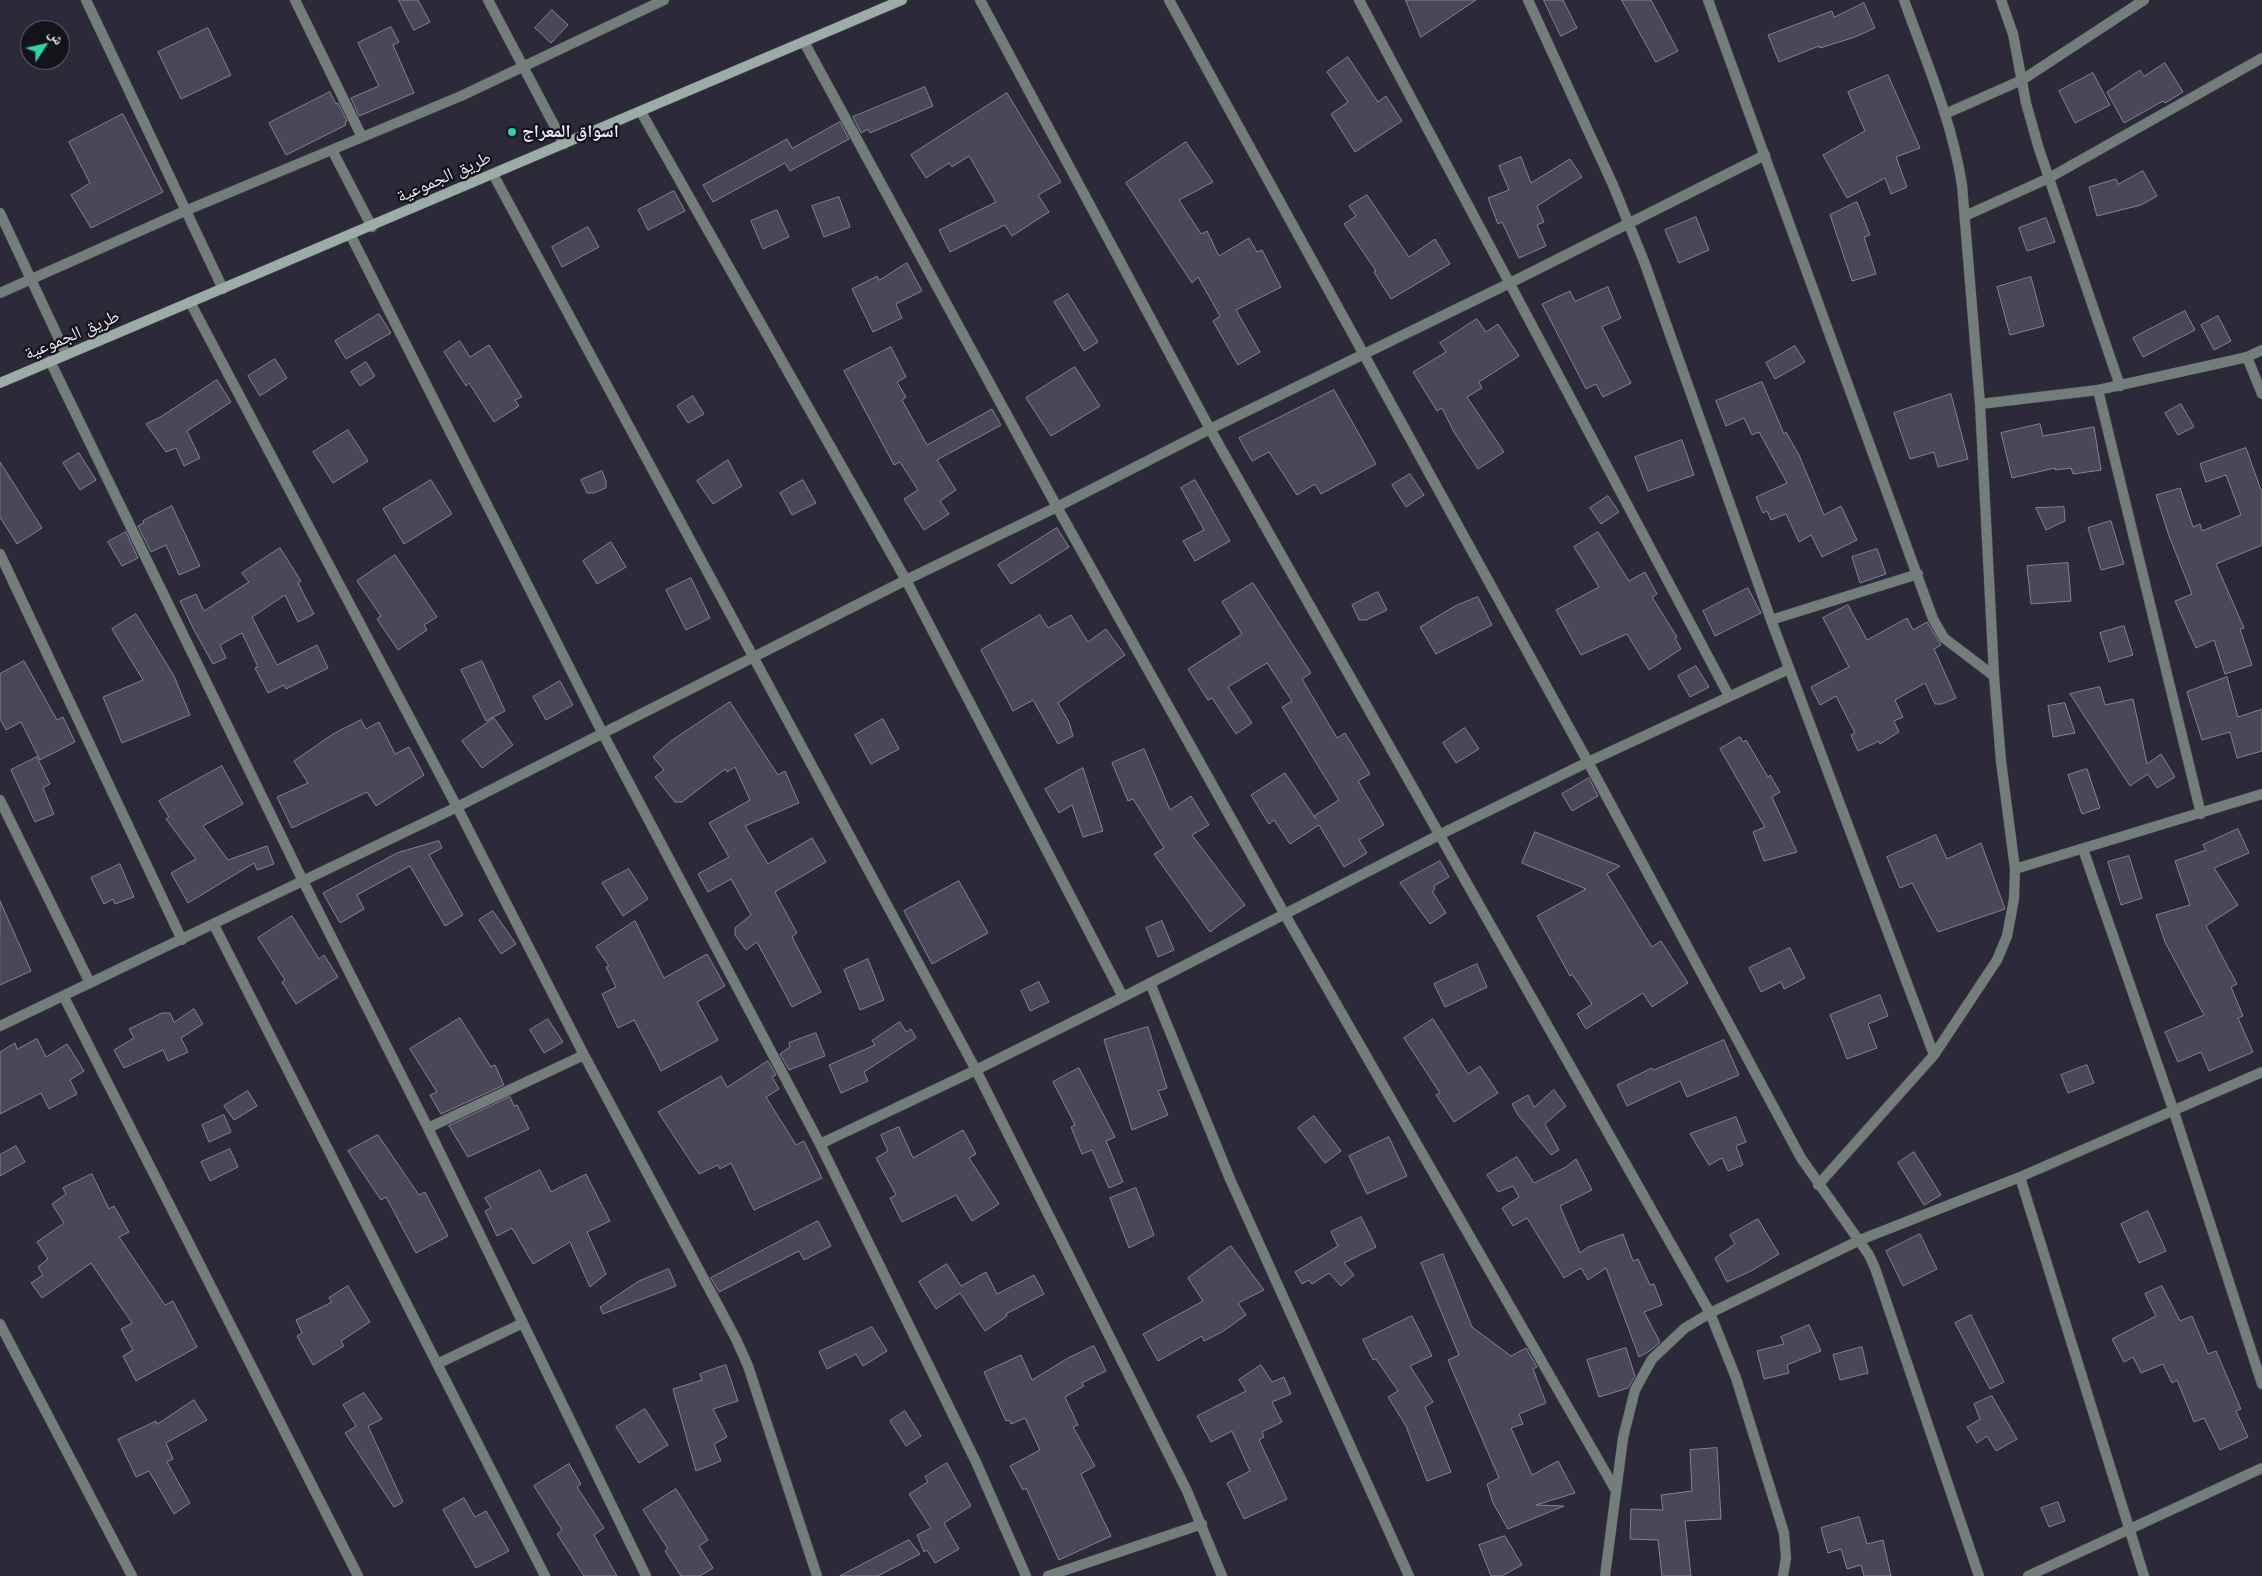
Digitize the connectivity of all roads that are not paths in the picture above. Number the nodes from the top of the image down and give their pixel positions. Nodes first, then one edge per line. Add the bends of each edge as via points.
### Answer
1 (86, 0) edge
2 (294, 0) edge
3 (488, 0) edge
4 (664, 0) edge
5 (902, 0) edge
6 (980, 0) edge
7 (1169, 0) edge
8 (1359, 0) edge
9 (1528, 0) edge
10 (1708, 0) edge
11 (1904, 0) edge
12 (2001, 0) edge
13 (2144, 0) edge
14 (804, 42) junction
15 (2262, 58) edge
16 (523, 67) junction
17 (2022, 80) junction
18 (641, 112) junction
19 (1945, 114) junction
20 (362, 137) junction
21 (564, 144) junction
22 (332, 150) junction
23 (1764, 155) junction
24 (493, 174) junction
25 (2049, 178) junction
26 (185, 211) junction
27 (0, 214) edge
28 (1965, 216) junction
29 (1629, 222) junction
30 (372, 227) junction
31 (351, 236) junction
32 (32, 280) junction
33 (1510, 283) junction
34 (223, 289) junction
35 (0, 293) edge
36 (190, 302) junction
37 (2262, 350) edge
38 (66, 354) junction
39 (1364, 355) junction
40 (2246, 357) junction
41 (50, 361) junction
42 (0, 383) edge
43 (2120, 386) junction
44 (2098, 390) junction
45 (2262, 394) edge
46 (1980, 404) junction
47 (1210, 429) junction
48 (1057, 507) junction
49 (0, 554) edge
50 (1918, 574) junction
51 (906, 580) junction
52 (1770, 620) junction
53 (754, 657) junction
54 (1789, 669) junction
55 (1994, 676) junction
56 (1728, 696) junction
57 (602, 732) junction
58 (1588, 762) junction
59 (2262, 794) edge
60 (0, 800) edge
61 (457, 807) junction
62 (2201, 814) junction
63 (1439, 835) junction
64 (2083, 850) junction
65 (2015, 869) junction
66 (303, 881) junction
67 (1284, 914) junction
68 (214, 925) junction
69 (182, 940) junction
70 (1150, 982) junction
71 (90, 983) junction
72 (64, 997) junction
73 (1123, 997) junction
74 (0, 1026) edge
75 (584, 1055) junction
76 (1934, 1055) junction
77 (976, 1070) junction
78 (2262, 1072) edge
79 (2174, 1112) junction
80 (428, 1128) junction
81 (820, 1144) junction
82 (2020, 1177) junction
83 (1818, 1185) junction
84 (1860, 1240) junction
85 (1710, 1313) junction
86 (523, 1323) junction
87 (0, 1324) edge
88 (437, 1364) junction
89 (2262, 1384) edge
90 (2262, 1468) edge
91 (1615, 1489) junction
92 (1202, 1524) junction
93 (2129, 1528) junction
94 (132, 1576) edge
95 (358, 1576) edge
96 (545, 1576) edge
97 (646, 1576) edge
98 (817, 1576) edge
99 (1026, 1576) edge
100 (1048, 1576) edge
101 (1222, 1576) edge
102 (1409, 1576) edge
103 (1605, 1576) edge
104 (1783, 1576) edge
105 (1979, 1576) edge
106 (2028, 1576) edge
107 (2144, 1576) edge

1 - 26 street
2 - 20 street
3 - 16 street
4 - 16 street
5 - 14 main road, طريق الجموعية
6 - 47 street
7 - 39 street
8 - 33 street
9 - 29 street
10 - 23 street
11 - 19 street
12 - 17 street via 2013,34
13 - 17 street
14 - 18 main road, طريق الجموعية
14 - 48 street
15 - 25 street
16 - 20 street
16 - 21 street
17 - 19 street
17 - 25 street
18 - 21 main road, طريق الجموعية
18 - 51 street
19 - 28 street via 1959,167
20 - 22 street
21 - 24 main road, طريق الجموعية
22 - 26 street
22 - 30 street
23 - 29 street
23 - 50 street
24 - 30 main road, طريق الجموعية
24 - 53 street
25 - 28 street
25 - 43 street
26 - 32 street
26 - 34 street
27 - 32 street
28 - 46 street
29 - 33 street
29 - 52 street
30 - 31 main road, طريق الجموعية
31 - 34 main road, طريق الجموعية
31 - 57 street
32 - 35 street
32 - 38 street
33 - 39 street
33 - 56 street
34 - 36 main road, طريق الجموعية
36 - 38 main road, طريق الجموعية
36 - 61 street
37 - 40 street
38 - 41 main road, طريق الجموعية
39 - 47 street
39 - 58 street
40 - 43 street
40 - 45 street
41 - 42 main road, طريق الجموعية
41 - 66 street
43 - 44 street
44 - 46 street
44 - 62 street
46 - 55 street
47 - 48 street
47 - 63 street
48 - 51 street
48 - 67 street
49 - 69 street
50 - 52 street
50 - 55 street via 1933,619 1944,638
51 - 53 street
51 - 73 street
52 - 54 street
53 - 57 street
53 - 77 street
54 - 56 street
54 - 76 street
55 - 65 street
56 - 58 street
57 - 61 street
57 - 81 street
58 - 63 street
58 - 83 street
59 - 62 street
60 - 71 street
61 - 66 street
61 - 75 street
62 - 64 street
63 - 67 street
63 - 85 street
64 - 65 street
64 - 79 street
65 - 76 street via 2014,899 2007,936 1997,960
66 - 68 street
66 - 80 street
67 - 70 street
67 - 91 street
68 - 69 street
68 - 88 street
69 - 71 street
70 - 73 street
70 - 102 street via 1230,1178
71 - 72 street
72 - 74 street
72 - 95 street
73 - 77 street
75 - 80 street
75 - 98 street via 745,1360
76 - 83 street
77 - 81 street
77 - 92 street
78 - 79 street
79 - 82 street
79 - 89 street
80 - 86 street
81 - 99 street via 976,1462
82 - 84 street
82 - 93 street
83 - 84 street
84 - 85 street
84 - 105 street via 1876,1268
85 - 91 street via 1668,1343 1642,1374 1623,1438
85 - 104 street via 1733,1371 1784,1533 1786,1558
86 - 88 street
86 - 97 street
87 - 94 street
88 - 96 street
90 - 93 street
91 - 103 street
92 - 100 street
92 - 101 street
93 - 106 street
93 - 107 street

